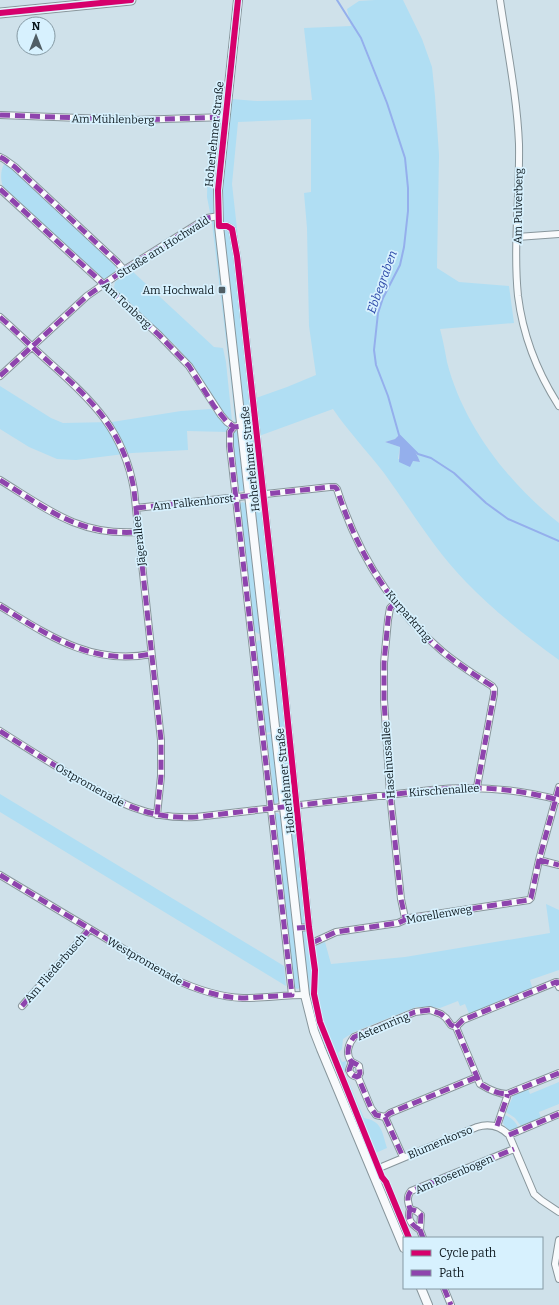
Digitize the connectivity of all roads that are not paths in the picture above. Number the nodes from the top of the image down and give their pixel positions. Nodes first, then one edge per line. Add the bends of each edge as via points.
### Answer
1 (131, 0) edge
2 (238, 0) edge
3 (500, 0) edge
4 (116, 1) edge
5 (0, 13) edge
6 (0, 115) edge
7 (226, 117) junction
8 (0, 157) edge
9 (0, 189) edge
10 (219, 216) junction
11 (220, 226) junction
12 (559, 234) edge
13 (517, 237) junction
14 (124, 270) junction
15 (104, 284) junction
16 (0, 318) edge
17 (32, 347) junction
18 (0, 376) edge
19 (559, 406) edge
20 (238, 426) junction
21 (0, 480) edge
22 (263, 494) junction
23 (250, 496) junction
24 (236, 498) junction
25 (136, 508) junction
26 (138, 532) junction
27 (395, 602) junction
28 (0, 606) edge
29 (151, 654) junction
30 (0, 731) edge
31 (477, 787) junction
32 (559, 787) edge
33 (390, 794) junction
34 (557, 800) edge
35 (298, 806) junction
36 (284, 807) junction
37 (271, 809) junction
38 (157, 815) junction
39 (539, 860) junction
40 (559, 865) edge
41 (0, 875) edge
42 (405, 918) junction
43 (297, 928) junction
44 (89, 930) junction
45 (312, 943) dead end
46 (559, 987) edge
47 (292, 995) junction
48 (306, 998) junction
49 (22, 1006) dead end
50 (456, 1027) junction
51 (559, 1073) edge
52 (477, 1077) junction
53 (507, 1094) junction
54 (559, 1114) edge
55 (385, 1116) junction
56 (497, 1126) junction
57 (508, 1136) junction
58 (514, 1149) junction
59 (403, 1157) junction
60 (372, 1170) junction
61 (410, 1209) junction
62 (559, 1212) edge
63 (420, 1230) junction
64 (423, 1237) edge
65 (559, 1240) edge
66 (403, 1246) edge
67 (559, 1278) edge
68 (421, 1289) edge
69 (444, 1289) edge
70 (428, 1305) edge
71 (451, 1305) edge

1 - 4 main road
2 - 7 street, Hoherlehmer Straße
3 - 13 street, Am Pulverberg via 518,122
4 - 5 main road
6 - 7 street, Am Mühlenberg via 134,120
7 - 10 street, Hoherlehmer Straße via 218,190
8 - 14 street via 15,167
9 - 15 street, Am Tonberg
10 - 11 street, Hoherlehmer Straße
10 - 14 street, Straße am Hochwald via 207,218
11 - 20 street, Hoherlehmer Straße
11 - 22 street, Hoherlehmer Straße via 232,229 234,237
12 - 13 street
13 - 19 street, Am Pulverberg via 517,282 523,323 536,365
14 - 15 street, Straße am Hochwald
15 - 17 street, Straße am Hochwald via 80,302
15 - 20 street, Am Tonberg via 179,355 227,422
16 - 17 street, Jägerallee
17 - 18 street, Straße am Hochwald
17 - 25 street, Jägerallee via 81,391 114,432 130,472
20 - 23 street, Hoherlehmer Straße
20 - 24 street, Hoherlehmer Straße via 230,432 229,439
21 - 26 street via 78,525 114,533
22 - 23 street, Kurparkring
22 - 27 street, Kurparkring via 335,487 363,553
22 - 35 street, Hoherlehmer Straße
23 - 24 street, Am Falkenhorst
23 - 36 street, Hoherlehmer Straße
24 - 25 street, Am Falkenhorst
24 - 37 street, Hoherlehmer Straße
25 - 26 street, Jägerallee
26 - 29 street, Jägerallee
27 - 31 street, Kurparkring via 416,627 440,649 494,689
27 - 33 street, Haselnussallee via 390,608 384,663
28 - 29 street via 52,638 82,650 120,656
29 - 38 street, Jägerallee via 162,759
30 - 38 street, Ostpromenade via 111,799
31 - 33 street, Kirschenallee
31 - 34 street, Kirschenallee
32 - 34 street, Morellenweg
33 - 35 street, Kirschenallee
33 - 42 street, Haselnussallee
34 - 39 street, Morellenweg
35 - 36 street, Kirschenallee
35 - 43 street, Hoherlehmer Straße via 309,927
36 - 37 street, Ostpromenade
36 - 43 street, Hoherlehmer Straße
37 - 38 street, Ostpromenade via 186,818
37 - 47 street, Hoherlehmer Straße
39 - 40 street
39 - 42 street, Morellenweg via 529,900
41 - 44 street, Westpromenade
42 - 45 street, Morellenweg via 398,922 336,932
43 - 48 street, Hoherlehmer Straße
44 - 47 street, Westpromenade via 172,979 200,990 244,998
44 - 49 street, Am Fliederbusch
46 - 50 street via 556,982 464,1020
47 - 48 street, Westpromenade
48 - 60 street, Hoherlehmer Straße via 319,1043
50 - 52 street, Asternring
50 - 55 street, Asternring via 441,1014 430,1010 415,1012 354,1037 349,1043 348,1051 352,1062 349,1070 358,1077 376,1115
51 - 53 street
52 - 53 street, Asternring via 480,1084
52 - 55 street
53 - 56 street
54 - 57 street
55 - 59 street
56 - 57 street
56 - 59 street, Blumenkorso via 477,1126
57 - 58 street
58 - 61 street, Am Rosenbogen via 411,1191 408,1195
58 - 62 street via 534,1194
59 - 60 street, Blumenkorso
60 - 66 street, Hoherlehmer Straße
61 - 63 street, Am Rosenbogen via 409,1221
61 - 63 street, Am Rosenbogen via 422,1215
63 - 64 street, Am Rosenbogen
65 - 67 street via 555,1264
68 - 70 street
69 - 71 street

